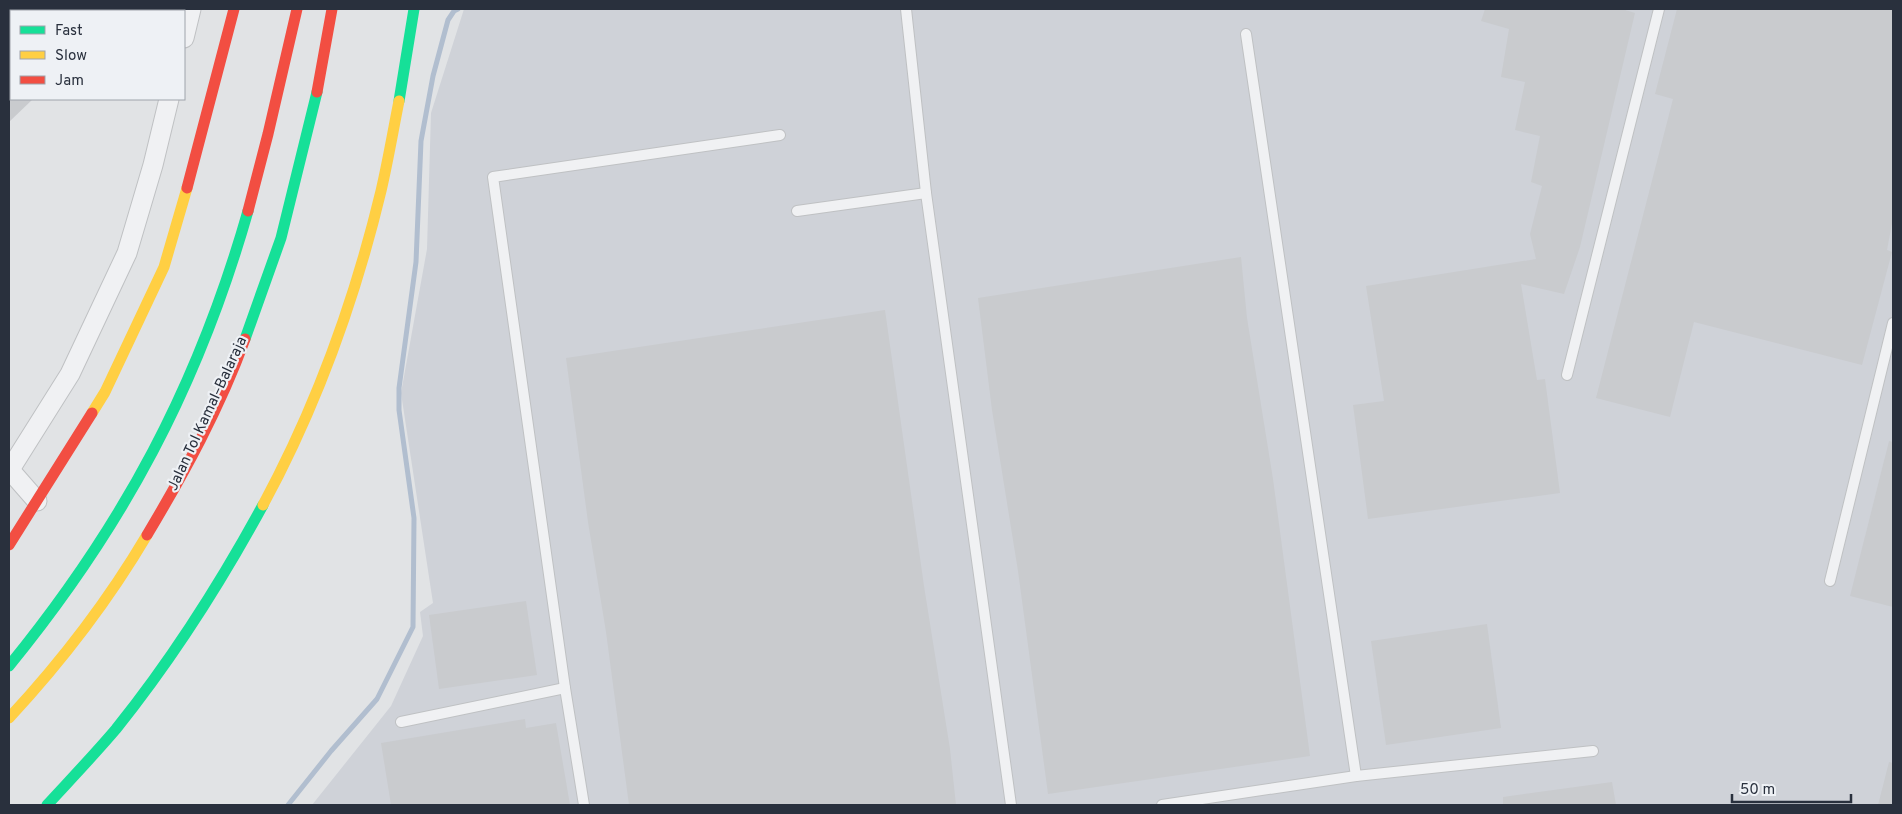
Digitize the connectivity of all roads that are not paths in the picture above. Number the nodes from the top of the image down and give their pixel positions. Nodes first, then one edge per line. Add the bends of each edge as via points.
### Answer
1 (191, 9) edge
2 (234, 9) edge
3 (297, 9) edge
4 (332, 9) edge
5 (414, 9) edge
6 (906, 9) edge
7 (1659, 9) edge
8 (185, 34) edge
9 (1246, 34) dead end
10 (169, 100) edge
11 (780, 135) dead end
12 (926, 193) junction
13 (798, 211) dead end
14 (1893, 322) edge
15 (1567, 375) dead end
16 (9, 470) edge
17 (37, 501) junction
18 (9, 545) edge
19 (1830, 582) dead end
20 (9, 666) edge
21 (565, 688) junction
22 (9, 718) edge
23 (401, 722) dead end
24 (1592, 751) dead end
25 (1356, 776) junction
26 (48, 805) edge
27 (584, 805) edge
28 (1011, 805) edge
29 (1162, 805) edge

1 - 8 street
2 - 17 main road via 164,267 105,392
3 - 20 main road via 248,212 220,301 187,383 150,460 118,514 82,569
4 - 22 main road, Jalan Tol Kamal–Balaraja via 313,113 281,238 236,363 184,472 123,574 46,677
5 - 26 main road via 391,154 366,252 324,375 282,468 233,562 189,632 130,712
6 - 12 lane
7 - 15 lane
9 - 25 lane
10 - 16 street via 127,253 70,374
11 - 21 lane via 493,177
12 - 13 lane
12 - 28 lane
14 - 19 lane
16 - 17 street
17 - 18 main road
21 - 23 lane
21 - 27 lane
24 - 25 lane
25 - 29 lane

